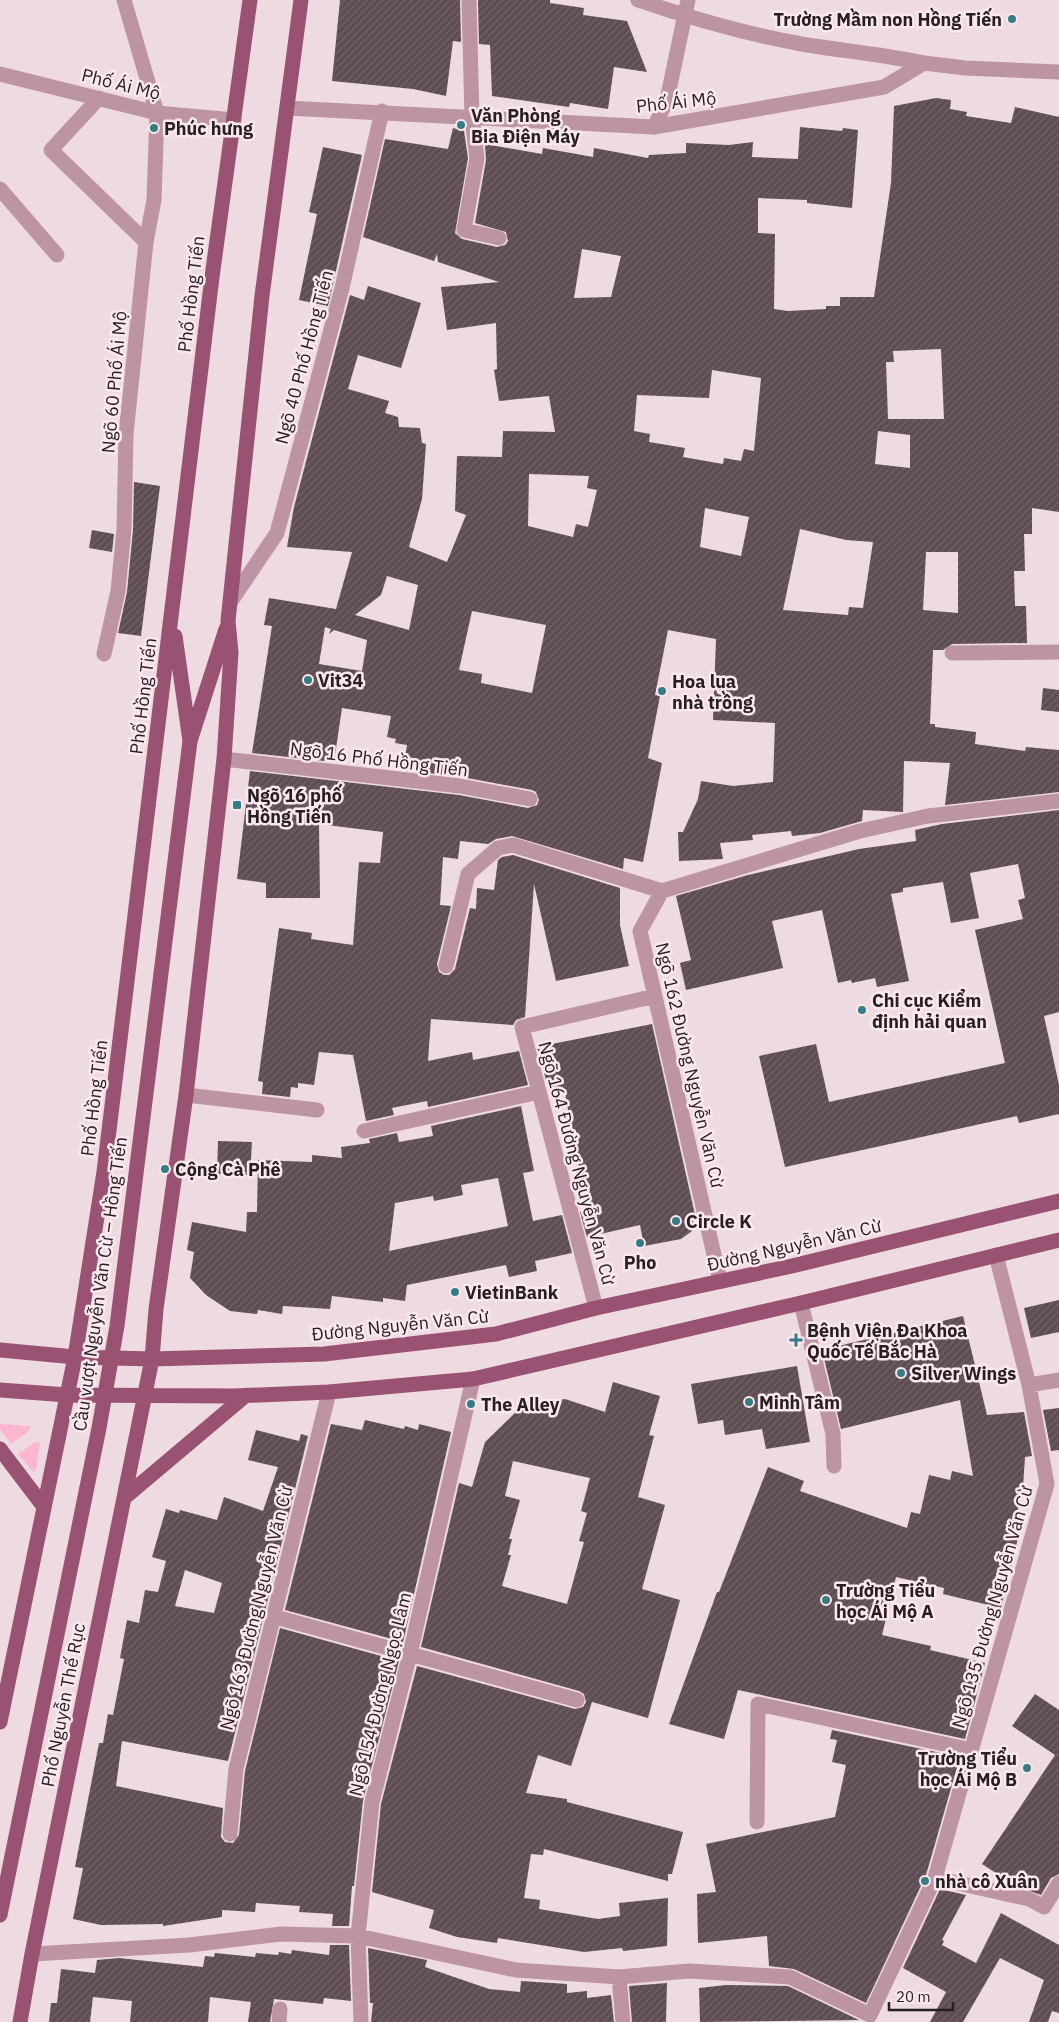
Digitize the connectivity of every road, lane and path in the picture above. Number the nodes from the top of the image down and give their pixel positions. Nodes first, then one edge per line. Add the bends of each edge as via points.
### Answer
1 (124, 0) edge
2 (250, 0) edge
3 (301, 0) edge
4 (469, 0) edge
5 (638, 0) edge
6 (688, 0) edge
7 (684, 16) junction
8 (924, 62) junction
9 (1059, 72) edge
10 (0, 74) edge
11 (99, 98) junction
12 (288, 108) junction
13 (382, 111) junction
14 (157, 113) junction
15 (472, 118) junction
16 (234, 120) junction
17 (654, 127) junction
18 (0, 190) edge
19 (499, 238) dead end
20 (146, 242) junction
21 (57, 255) dead end
22 (232, 600) junction
23 (172, 614) junction
24 (228, 621) junction
25 (1059, 652) edge
26 (952, 653) dead end
27 (104, 654) dead end
28 (190, 741) junction
29 (224, 759) junction
30 (530, 799) dead end
31 (1059, 801) edge
32 (662, 891) junction
33 (446, 966) dead end
34 (655, 996) junction
35 (539, 1092) junction
36 (186, 1095) junction
37 (317, 1110) dead end
38 (364, 1131) dead end
39 (1059, 1201) edge
40 (1059, 1240) edge
41 (996, 1255) junction
42 (720, 1281) junction
43 (801, 1303) junction
44 (596, 1308) junction
45 (0, 1350) edge
46 (75, 1357) junction
47 (152, 1358) junction
48 (473, 1379) junction
49 (1059, 1380) edge
50 (1029, 1385) junction
51 (0, 1390) edge
52 (329, 1392) junction
53 (66, 1395) junction
54 (245, 1396) junction
55 (144, 1397) junction
56 (0, 1449) edge
57 (834, 1466) dead end
58 (124, 1498) junction
59 (44, 1506) junction
60 (272, 1616) junction
61 (410, 1654) junction
62 (577, 1700) dead end
63 (0, 1722) edge
64 (972, 1750) junction
65 (757, 1822) dead end
66 (230, 1834) dead end
67 (935, 1878) junction
68 (1059, 1883) edge
69 (0, 1915) edge
70 (358, 1936) junction
71 (32, 1954) junction
72 (619, 1977) junction
73 (20, 2022) edge
74 (361, 2022) edge
75 (622, 2022) edge

1 - 14 street, Ngõ 60 Phố Ái Mộ
2 - 16 main road, Phố Hồng Tiến
3 - 12 main road
4 - 15 street
5 - 7 street
6 - 7 street
7 - 8 street via 807,45
7 - 17 street via 667,100
8 - 9 street via 964,68
8 - 17 street, Phố Ái Mộ via 884,87
10 - 11 street, Phố Ái Mộ
11 - 14 street, Phố Ái Mộ
11 - 20 street via 51,150
12 - 13 street, Phố Ái Mộ
12 - 22 main road via 261,306
13 - 15 street, Phố Ái Mộ
13 - 22 street, Ngõ 40 Phố Hồng Tiến via 342,288 277,533
14 - 16 street, Phố Ái Mộ
14 - 20 street, Ngõ 60 Phố Ái Mộ via 154,200
15 - 17 street, Phố Ái Mộ
15 - 19 street via 477,158 464,230
16 - 23 main road, Phố Hồng Tiến
18 - 21 street
20 - 27 street, Ngõ 60 Phố Ái Mộ via 126,434 124,529
22 - 24 main road
23 - 28 main road
23 - 46 main road, Phố Hồng Tiến via 104,1172
24 - 28 main road
24 - 29 main road via 231,653
25 - 26 street
28 - 69 main road, Cầu vượt Nguyễn Văn Cừ – Hồng Tiến, bridge via 117,1326
29 - 30 street, Ngõ 16 Phố Hồng Tiến via 460,786
29 - 36 main road
31 - 32 street via 928,816 860,831
32 - 33 street via 513,845 498,848 468,874
32 - 34 street, Ngõ 162 Đường Nguyễn Văn Cừ via 640,931
34 - 35 street, Ngõ 164 Đường Nguyễn Văn Cừ via 522,1028
34 - 42 street, Ngõ 162 Đường Nguyễn Văn Cừ
35 - 38 street
35 - 44 street, Ngõ 164 Đường Nguyễn Văn Cừ
36 - 37 street
36 - 47 main road
39 - 42 main road, Đường Nguyễn Văn Cừ
40 - 41 main road
41 - 43 main road
41 - 50 street, Ngõ 135 Đường Nguyễn Văn Cừ
42 - 44 main road, Đường Nguyễn Văn Cừ
43 - 48 main road
43 - 57 street via 833,1434
44 - 47 main road, Đường Nguyễn Văn Cừ via 496,1334 324,1354
45 - 46 main road, Đường Nguyễn Văn Cừ
46 - 47 main road, Đường Nguyễn Văn Cừ
46 - 53 main road, Phố Hồng Tiến
47 - 55 main road
48 - 52 main road
48 - 61 street, Ngõ 154 Đường Ngọc Lâm
49 - 50 street
50 - 64 street, Ngõ 135 Đường Nguyễn Văn Cừ via 1047,1484
51 - 53 main road
52 - 54 main road
52 - 60 street, Ngõ 163 Đường Nguyễn Văn Cừ
53 - 55 main road
53 - 59 main road
54 - 55 main road
54 - 58 main road
55 - 58 main road, Phố Nguyễn Thế Rục
56 - 59 main road
58 - 71 main road, Phố Nguyễn Thế Rục
59 - 63 main road
60 - 61 street
60 - 66 street, Ngõ 163 Đường Nguyễn Văn Cừ via 236,1769
61 - 62 street
61 - 70 street, Ngõ 154 Đường Ngọc Lâm via 372,1802
64 - 65 street via 758,1704
64 - 67 street, Ngõ 135 Đường Nguyễn Văn Cừ
67 - 68 street via 1028,1900 1044,1907
67 - 72 street, Ngõ 135 Đường Nguyễn Văn Cừ via 870,2015 790,1977 689,1971
70 - 71 street via 282,1934 190,1945
70 - 72 street via 516,1970
70 - 74 street, Ngõ 154 Đường Ngọc Lâm
71 - 73 main road, Phố Nguyễn Thế Rục
72 - 75 street

